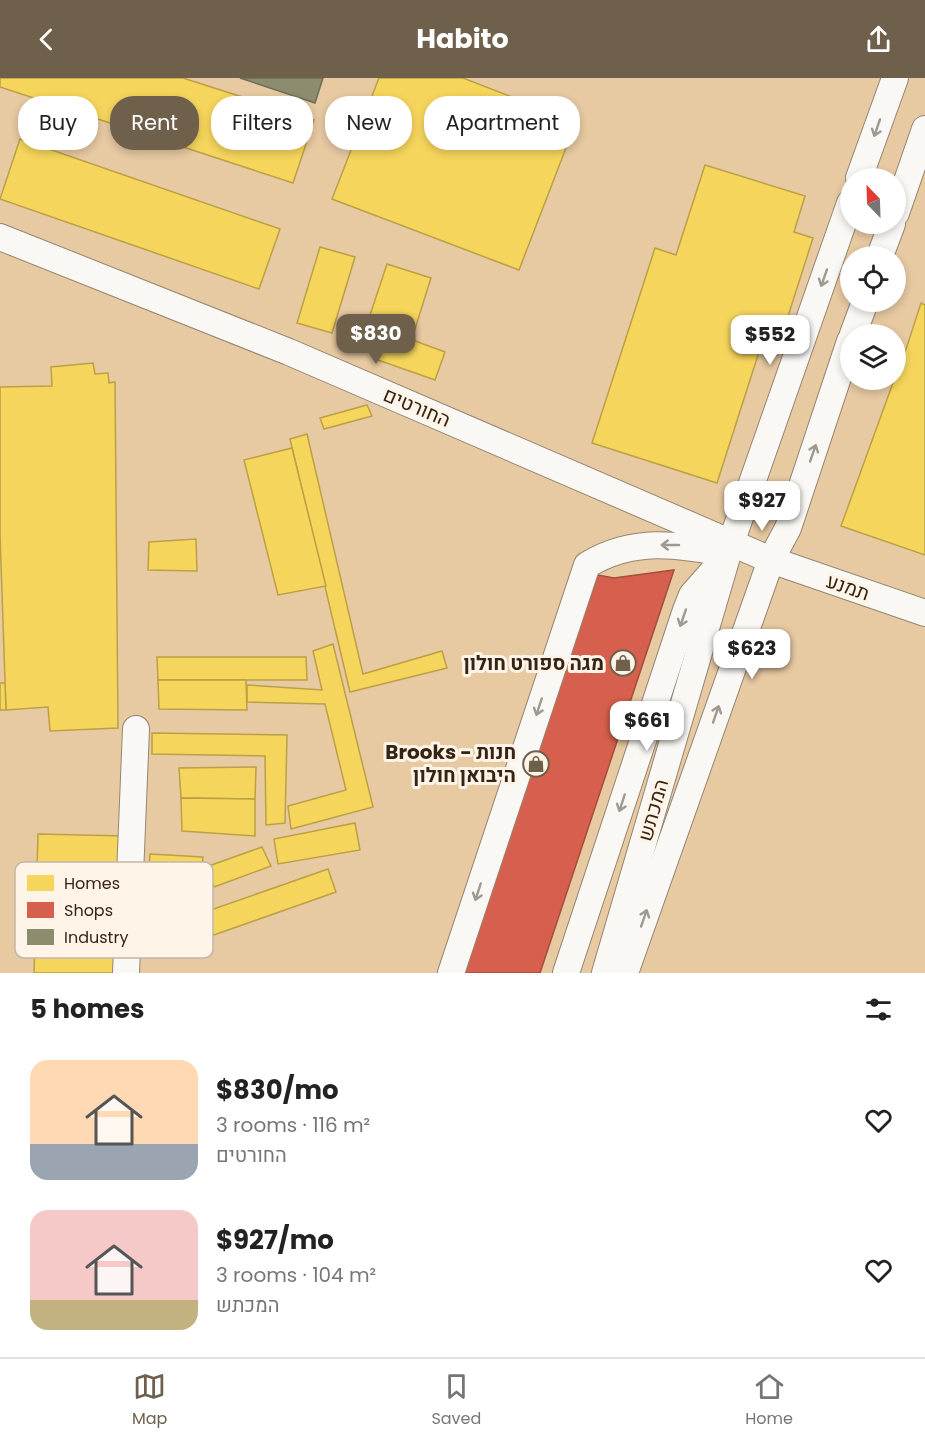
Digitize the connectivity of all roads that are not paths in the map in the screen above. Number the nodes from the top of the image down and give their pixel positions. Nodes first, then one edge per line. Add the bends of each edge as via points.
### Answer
1 (895, 78) edge
2 (925, 129) edge
3 (863, 168) edge
4 (906, 184) edge
5 (840, 232) edge
6 (0, 237) edge
7 (840, 371) edge
8 (730, 548) junction
9 (771, 560) junction
10 (925, 614) edge
11 (136, 729) dead end
12 (131, 862) edge
13 (127, 958) edge
14 (126, 973) edge
15 (451, 973) edge
16 (566, 973) edge
17 (605, 973) edge
18 (625, 973) edge

1 -> 3 street
2 - 4 street
5 -> 8 street, המכתש
6 - 8 street, החורטים via 289,352
9 -> 7 street, המכתש via 788,528
8 - 9 street
8 -> 15 street via 647,545 604,555 587,566
8 -> 16 street via 692,595 686,610
8 - 17 street, המכתש
9 - 10 street, תמנע
18 -> 9 street, המכתש
11 - 12 street
13 - 14 street

